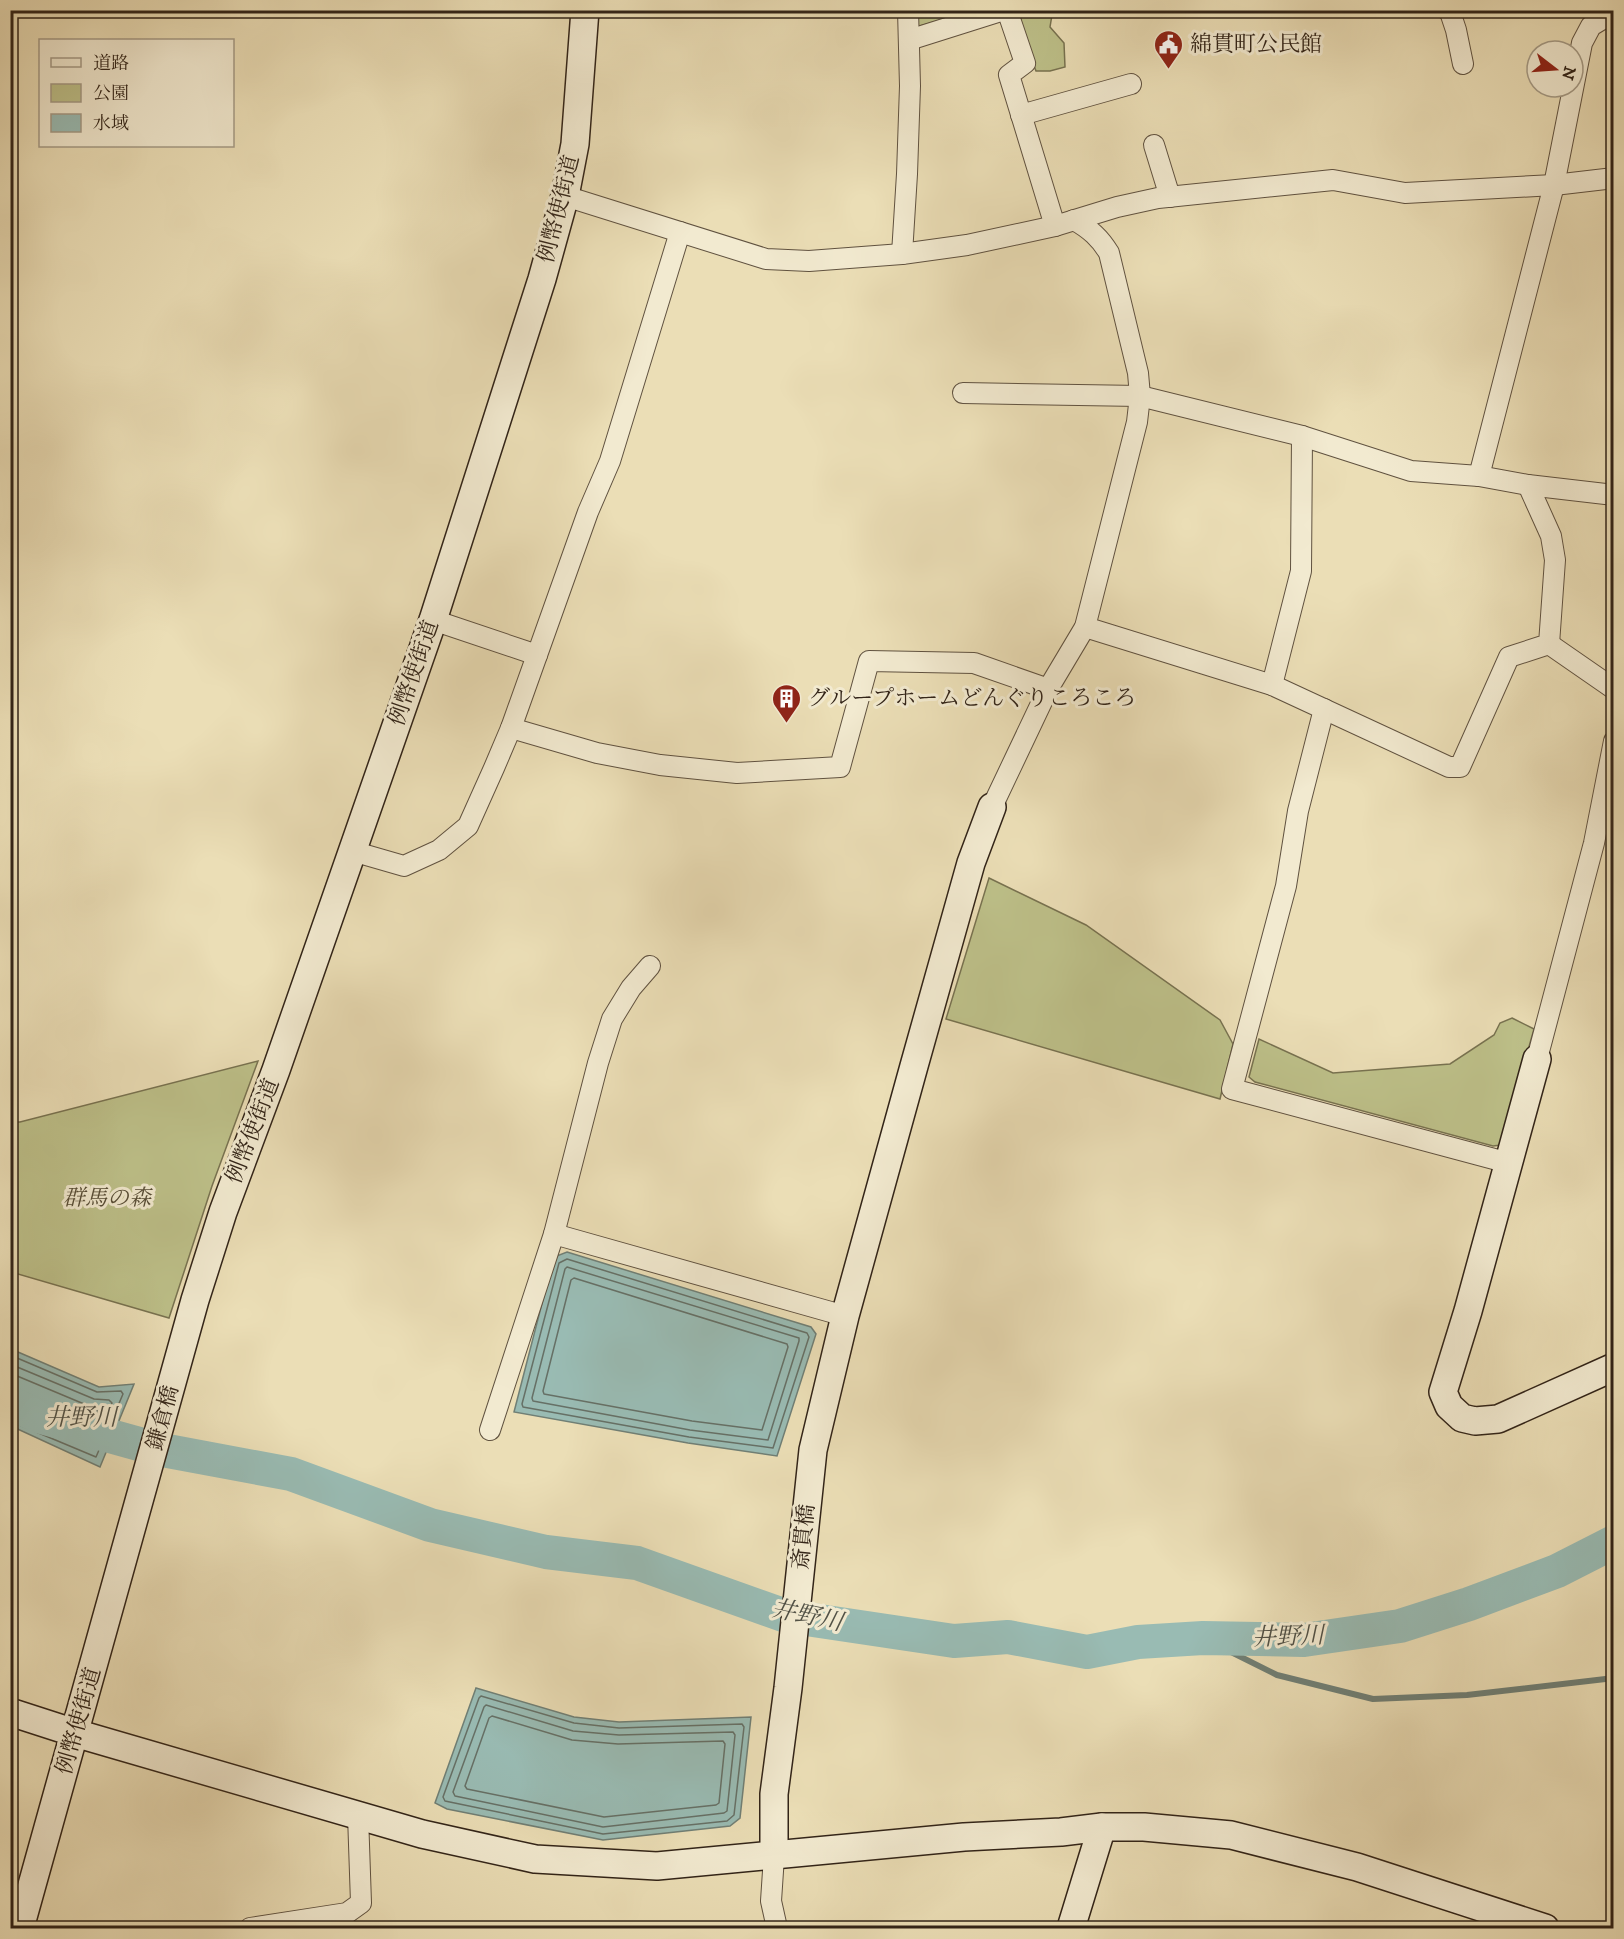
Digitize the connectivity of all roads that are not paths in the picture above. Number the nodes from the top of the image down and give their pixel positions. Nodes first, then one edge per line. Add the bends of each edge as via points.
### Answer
1 (585, 10) edge
2 (908, 10) edge
3 (1006, 10) edge
4 (1447, 10) edge
5 (1614, 12) edge
6 (909, 40) junction
7 (1463, 64) dead end
8 (1131, 84) dead end
9 (1021, 115) junction
10 (1154, 145) dead end
11 (1614, 178) edge
12 (1554, 185) junction
13 (565, 196) junction
14 (1170, 197) junction
15 (1074, 220) junction
16 (1055, 226) junction
17 (680, 232) junction
18 (902, 254) junction
19 (963, 393) dead end
20 (1140, 396) junction
21 (1302, 436) junction
22 (1479, 476) junction
23 (1528, 485) junction
24 (1614, 495) edge
25 (433, 620) junction
26 (1085, 627) junction
27 (1549, 644) junction
28 (537, 655) junction
29 (1272, 686) junction
30 (1048, 689) junction
31 (1614, 689) edge
32 (1324, 709) junction
33 (512, 728) junction
34 (1614, 741) edge
35 (992, 807) joint
36 (352, 851) junction
37 (650, 966) dead end
38 (1538, 1059) joint
39 (1509, 1163) junction
40 (554, 1234) junction
41 (845, 1316) junction
42 (189, 1322) joint
43 (1614, 1367) edge
44 (490, 1430) dead end
45 (137, 1514) joint
46 (10, 1712) edge
47 (75, 1733) junction
48 (358, 1815) junction
49 (1102, 1827) junction
50 (774, 1856) junction
51 (20, 1929) edge
52 (250, 1929) edge
53 (777, 1929) edge
54 (1071, 1929) edge
55 (1545, 1929) edge

1 - 13 street, 例幣使街道 via 575,144
2 - 6 street
3 - 6 street
3 - 9 street via 1025,63 1009,75
4 - 7 street
5 - 12 street via 1591,26 1582,43
6 - 18 street
8 - 9 street
9 - 16 street
10 - 14 street
11 - 12 street
12 - 14 street via 1405,193 1333,180
12 - 22 street
13 - 17 street
13 - 25 street, 例幣使街道
14 - 15 street
15 - 16 street
15 - 20 street via 1100,238 1109,253
16 - 18 street
17 - 18 street via 766,259 809,261
17 - 28 street via 610,461
19 - 20 street
20 - 21 street
20 - 26 street via 1130,454
21 - 22 street via 1411,471
21 - 29 street via 1301,571
22 - 23 street
23 - 24 street
23 - 27 street via 1551,536 1555,560
25 - 28 street
25 - 36 street, 例幣使街道
26 - 29 street
26 - 30 street
27 - 31 street
27 - 32 street via 1509,657 1460,767 1449,767
28 - 33 street
29 - 32 street
30 - 33 street via 974,663 869,661 840,767 738,773 660,765 597,753
30 - 35 street
32 - 39 street via 1298,811 1286,886 1232,1089
33 - 36 street via 468,825 439,849 405,866
34 - 38 street via 1594,843
35 - 41 street, 斎貫橋 via 971,863
36 - 42 street, 例幣使街道 via 223,1212
37 - 40 street via 612,1019
38 - 39 street
39 - 43 street via 1443,1392 1449,1406 1462,1418 1498,1419
40 - 41 street
40 - 44 street
41 - 50 street, 斎貫橋 via 813,1450 774,1794
42 - 45 street, 鎌倉橋
45 - 47 street, 例幣使街道
46 - 47 street
47 - 48 street
47 - 51 street, 例幣使街道
48 - 50 street via 535,1859 657,1866
48 - 52 street via 361,1903 347,1913
49 - 50 street
49 - 54 street
49 - 55 street via 1231,1835 1357,1867
50 - 53 street via 771,1901

